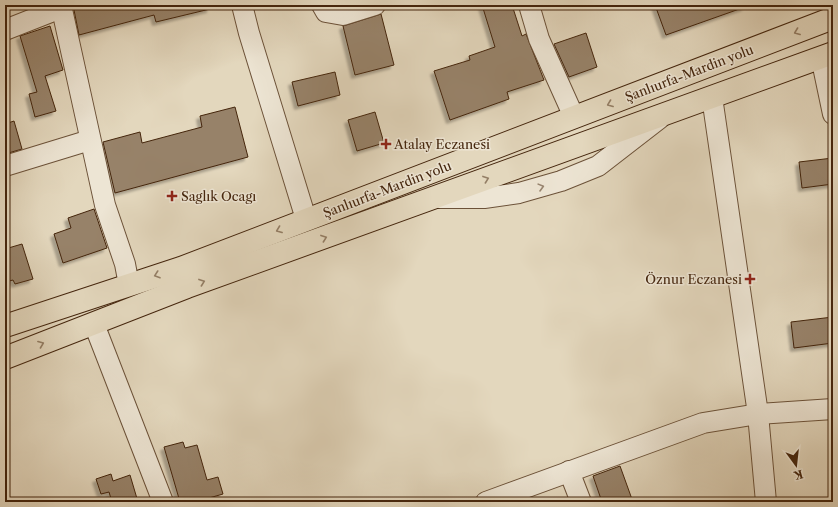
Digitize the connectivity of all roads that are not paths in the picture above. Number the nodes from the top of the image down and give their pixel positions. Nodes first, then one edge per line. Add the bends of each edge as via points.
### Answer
1 (242, 5) edge
2 (322, 5) edge
3 (375, 5) edge
4 (529, 5) edge
5 (61, 6) edge
6 (833, 18) edge
7 (5, 30) edge
8 (827, 55) edge
9 (712, 97) junction
10 (833, 114) edge
11 (574, 117) junction
12 (90, 140) junction
13 (5, 166) edge
14 (306, 219) junction
15 (129, 285) junction
16 (94, 324) junction
17 (5, 326) edge
18 (5, 358) edge
19 (833, 409) edge
20 (758, 414) junction
21 (569, 471) junction
22 (164, 502) edge
23 (486, 502) edge
24 (581, 502) edge
25 (766, 502) edge

1 - 14 street
2 - 3 street via 326,12 343,15
4 - 11 street via 539,39
5 - 7 street
5 - 12 street
6 -> 11 highway, Şanlıurfa-Mardin yolu
8 - 9 highway
8 - 10 street
16 -> 9 highway
9 - 20 street
11 - 14 highway, Şanlıurfa-Mardin yolu
12 - 13 street
12 - 15 street via 105,205 126,264
14 -> 15 highway, Şanlıurfa-Mardin yolu
15 - 17 highway, Şanlıurfa-Mardin yolu
18 -> 16 highway
16 - 22 street
19 - 20 street
20 - 21 street via 703,423
20 - 25 street
21 - 23 street
21 - 24 street

